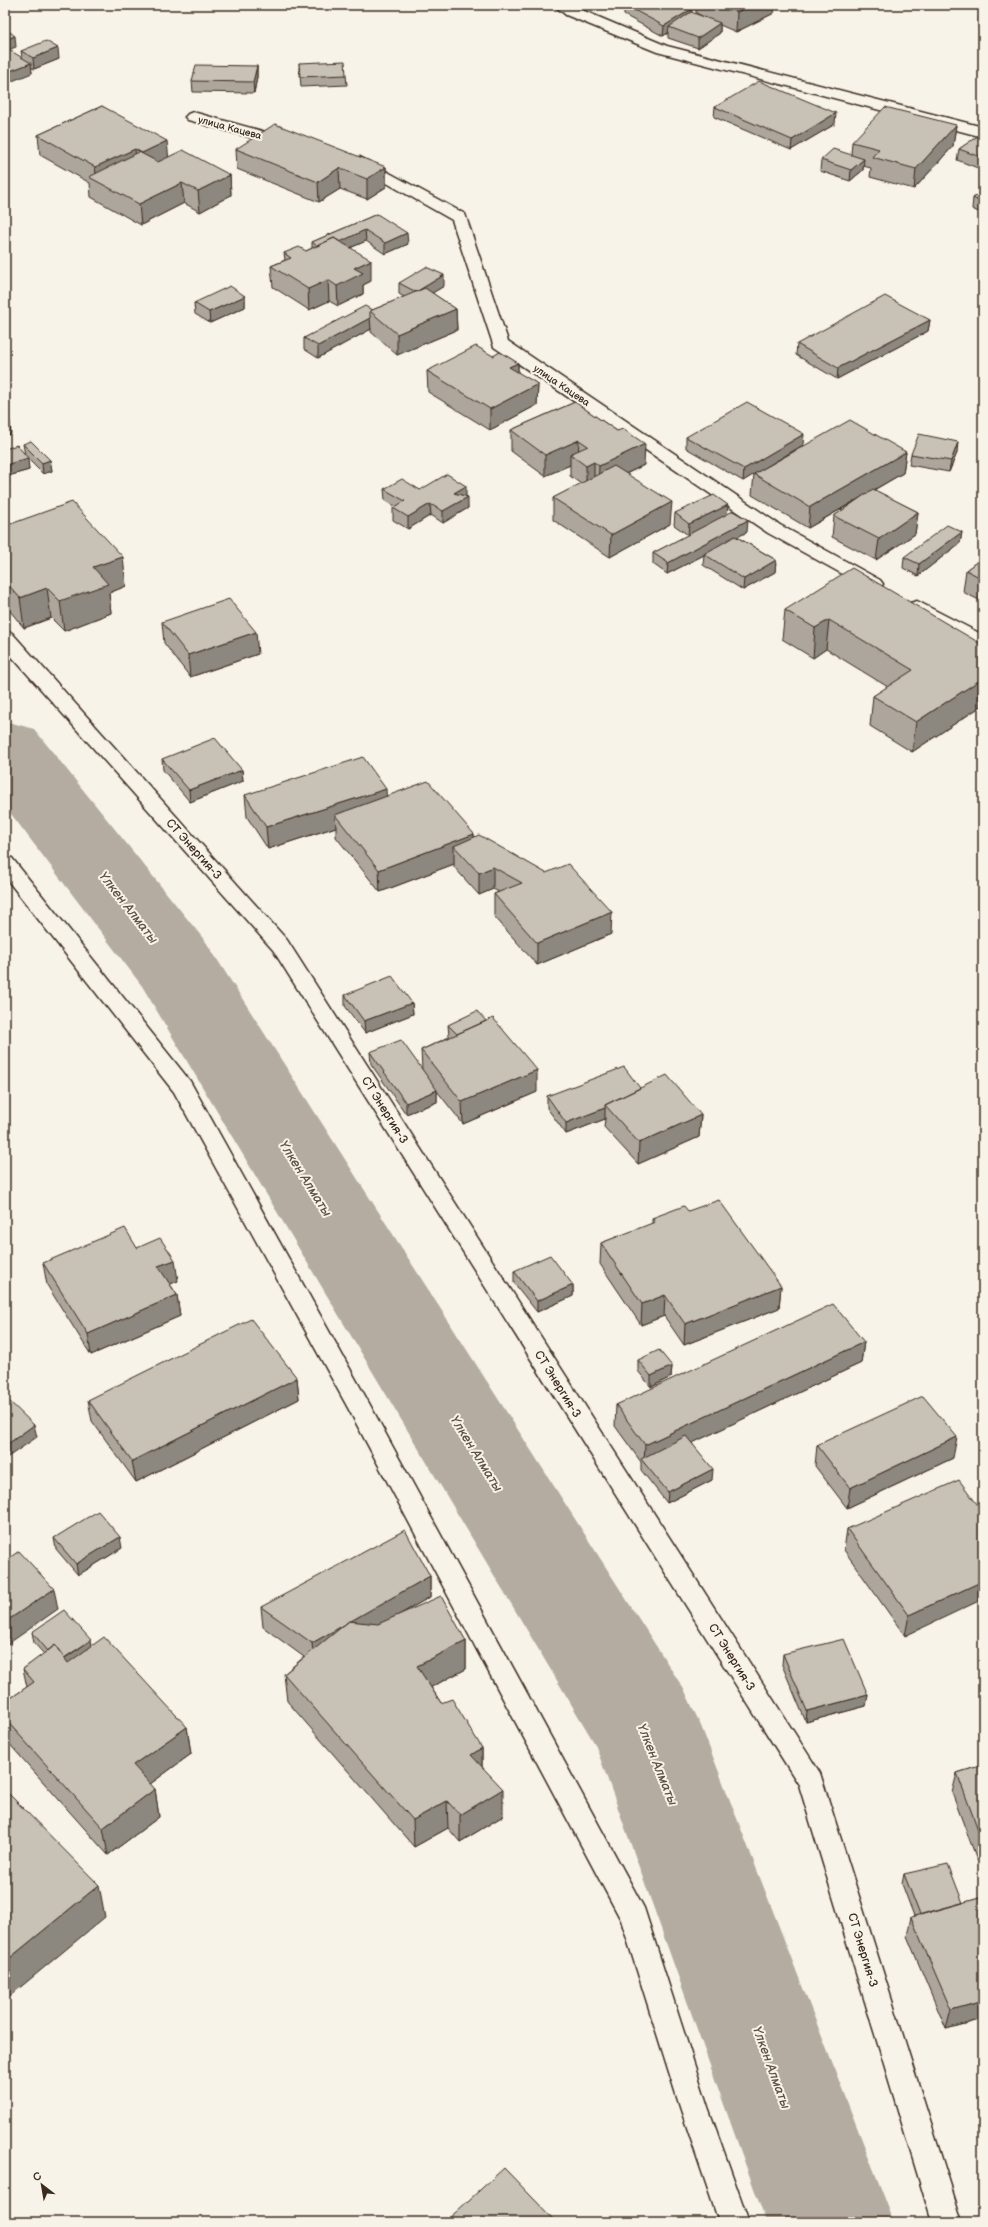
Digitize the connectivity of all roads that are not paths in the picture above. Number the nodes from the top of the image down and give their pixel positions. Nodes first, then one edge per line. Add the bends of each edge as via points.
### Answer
1 (561, 5) edge
2 (193, 116) dead end
3 (983, 132) edge
4 (304, 147) edge
5 (341, 157) edge
6 (5, 637) edge
7 (983, 644) edge
8 (5, 863) edge
9 (734, 2222) edge
10 (946, 2222) edge

1 - 3 street via 572,12 662,49
2 - 4 street, улица Кацева
5 - 7 street, улица Кацева via 363,163 459,217 500,343 774,529
6 - 10 street, СТ Энергия-3 via 280,945 811,1781
8 - 9 street via 182,1087 356,1401 623,1896 634,1917 694,2107

